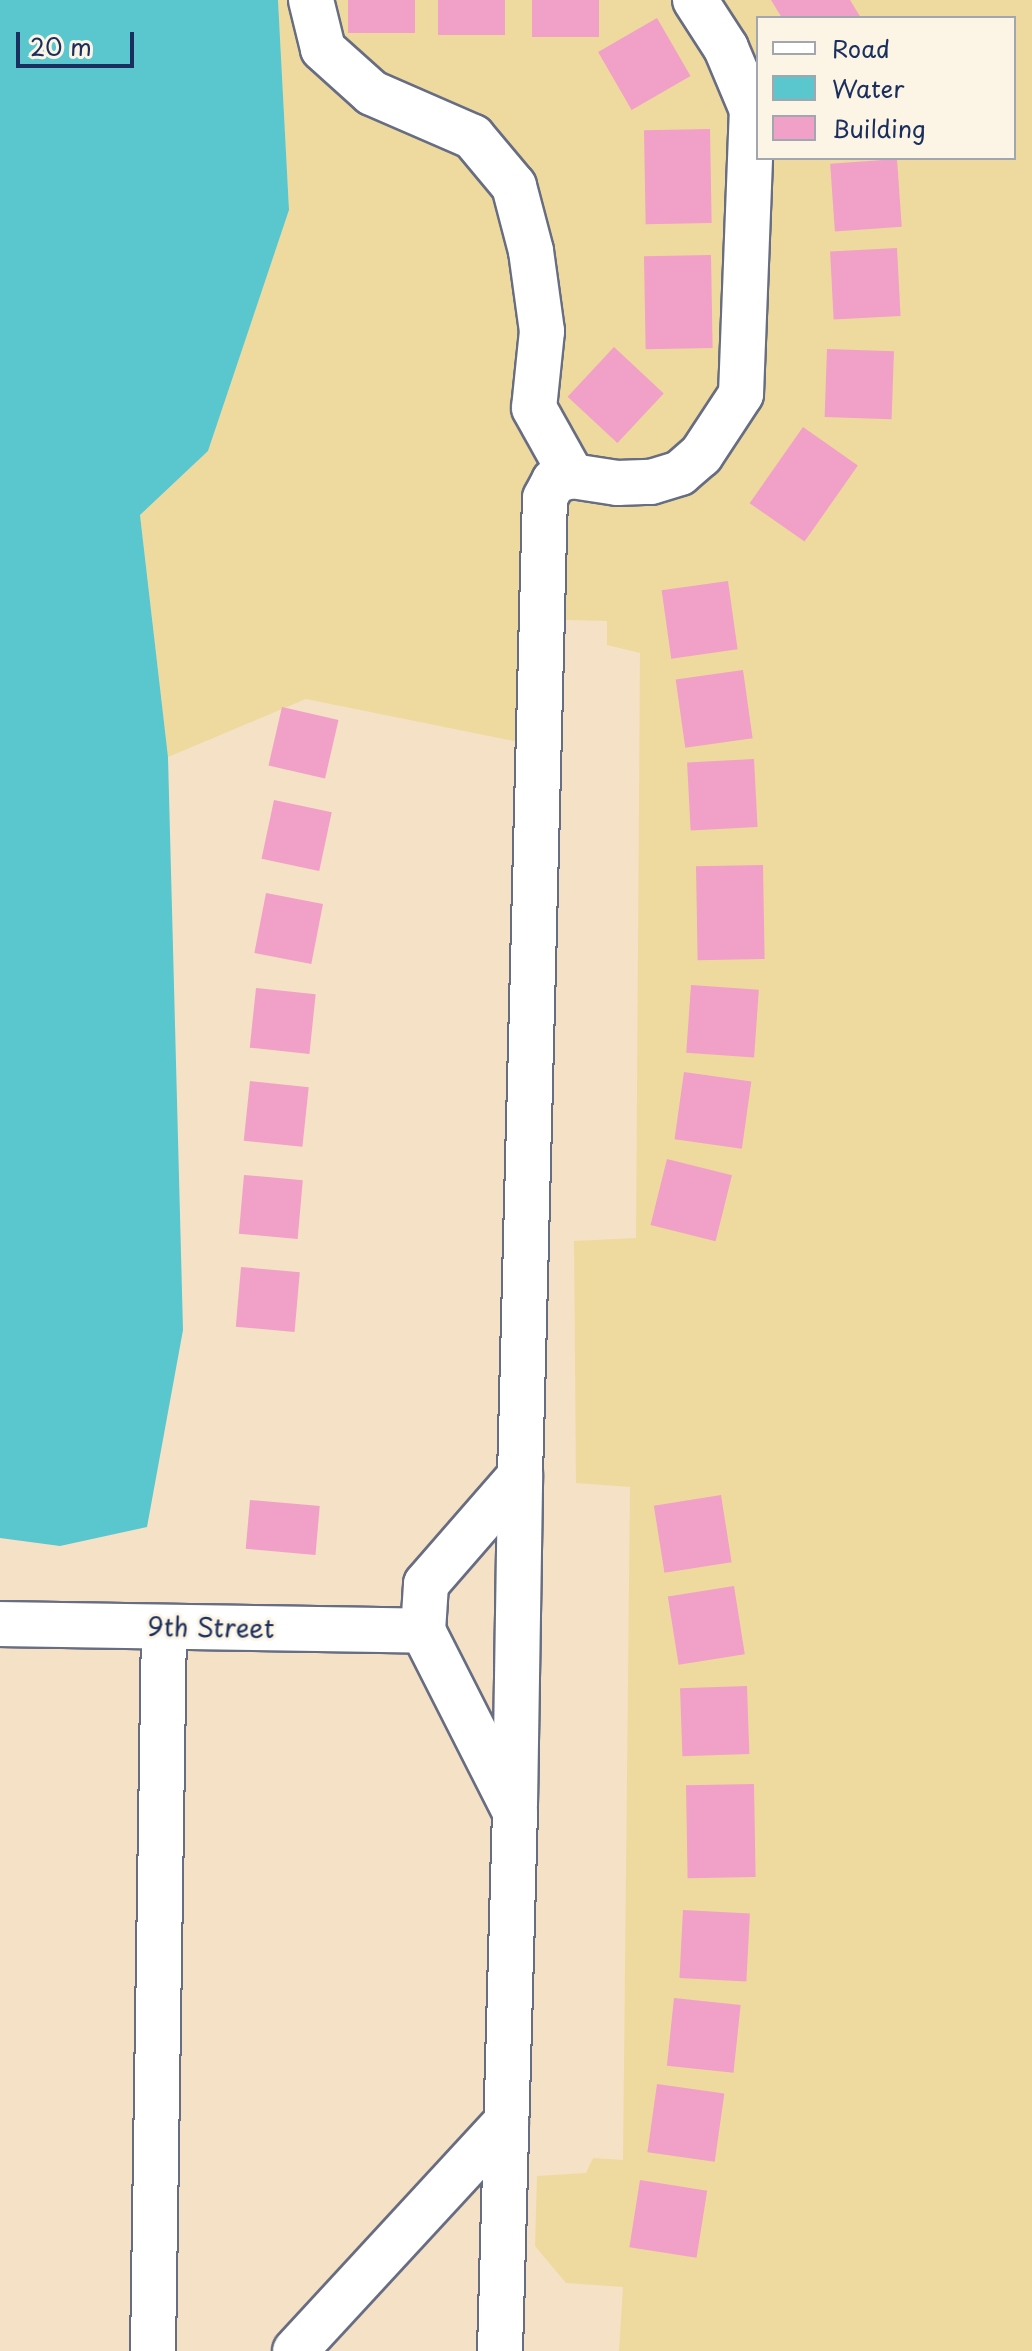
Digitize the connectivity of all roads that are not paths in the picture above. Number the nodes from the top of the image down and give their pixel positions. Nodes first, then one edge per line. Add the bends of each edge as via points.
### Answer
1 (311, 0) edge
2 (695, 0) edge
3 (572, 476) junction
4 (520, 1476) junction
5 (0, 1624) edge
6 (164, 1627) junction
7 (423, 1631) junction
8 (515, 1812) junction
9 (506, 2122) junction
10 (153, 2351) edge
11 (295, 2351) edge
12 (500, 2351) edge

1 - 3 street via 323,49 372,93 473,137 514,186 531,251 542,331 534,408
2 - 3 street via 726,48 752,110 741,394 701,455 680,473 651,482 617,483
3 - 4 street via 554,481 545,498
4 - 7 street via 426,1584
4 - 8 street
5 - 6 street, 9th Street
6 - 7 street, 9th Street
6 - 10 street
7 - 8 street
8 - 9 street
9 - 11 street
9 - 12 street

